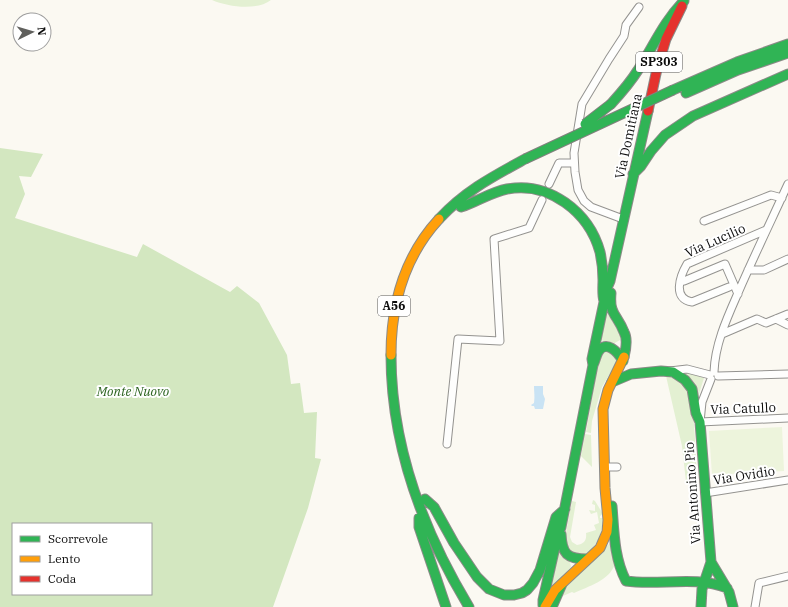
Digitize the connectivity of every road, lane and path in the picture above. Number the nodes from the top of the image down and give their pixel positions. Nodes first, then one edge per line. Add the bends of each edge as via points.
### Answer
1 (685, 0) edge
2 (639, 7) dead end
3 (788, 44) edge
4 (788, 53) edge
5 (788, 74) edge
6 (674, 94) junction
7 (603, 126) junction
8 (564, 140) junction
9 (526, 162) junction
10 (574, 162) junction
11 (633, 174) junction
12 (549, 184) dead end
13 (788, 184) edge
14 (782, 198) junction
15 (542, 200) dead end
16 (461, 207) junction
17 (623, 219) junction
18 (704, 221) dead end
19 (766, 230) junction
20 (788, 260) edge
21 (748, 270) junction
22 (610, 281) junction
23 (684, 281) dead end
24 (729, 287) dead end
25 (738, 294) junction
26 (604, 301) junction
27 (788, 314) edge
28 (776, 319) junction
29 (788, 325) edge
30 (722, 334) junction
31 (623, 362) junction
32 (593, 365) junction
33 (670, 371) junction
34 (788, 374) edge
35 (713, 376) junction
36 (612, 382) junction
37 (788, 418) edge
38 (700, 422) junction
39 (448, 444) dead end
40 (604, 467) junction
41 (617, 467) dead end
42 (788, 480) edge
43 (705, 493) junction
44 (424, 499) junction
45 (419, 507) junction
46 (565, 509) junction
47 (561, 527) junction
48 (587, 559) junction
49 (710, 562) junction
50 (788, 576) edge
51 (704, 582) junction
52 (562, 584) junction
53 (727, 588) junction
54 (701, 594) junction
55 (446, 607) edge
56 (468, 607) edge
57 (478, 607) edge
58 (544, 607) edge
59 (552, 607) edge
60 (701, 607) edge
61 (733, 607) edge
62 (755, 607) edge

1 - 8 main road, bridge via 672,13 624,89 597,116 569,133
1 - 11 main road, Via Domitiana / SP303 via 661,54
2 - 10 street via 626,25 624,36 582,104
3 - 6 main road via 737,62
4 - 6 main road
5 - 11 main road via 693,116 674,129 651,151
6 - 7 main road, bridge
7 - 8 main road, A56, bridge
7 - 9 main road, A56
8 - 9 main road, A56, bridge
9 - 16 main road, A56
9 - 45 main road, A56 via 504,168 479,183 441,215 418,247 406,268 398,290 390,337 391,387 401,448
10 - 12 street via 559,163
10 - 17 street via 578,190 587,204
11 - 17 main road, Via Domitiana / SP303
13 - 14 street, Via Lucilio
14 - 18 street via 771,195
14 - 19 street, Via Lucilio
15 - 39 street via 529,228 494,239 500,341 458,339
16 - 26 main road via 498,192 519,188 538,189 563,200 583,219 599,249
16 - 44 main road, A56 via 435,235 421,256 406,292 398,328 397,360 401,403 409,445
17 - 22 main road, Via Domitiana / SP303
19 - 21 street, Via Lucilio
19 - 24 street, Via Lucilio via 687,264 679,285 683,298 692,302
20 - 21 street via 764,270
21 - 25 street, Via Lucilio
22 - 26 main road
22 - 31 main road via 611,309 626,338
23 - 25 street via 725,264
25 - 30 street, Via Lucilio
26 - 32 main road via 592,359
27 - 28 street
28 - 29 street
28 - 30 street via 766,323 757,319
30 - 35 street, Via Lucilio
31 - 32 main road via 618,351 606,348 600,350
31 - 36 main road
32 - 46 main road
33 - 35 street via 687,369
33 - 36 main road via 634,373
33 - 38 main road, Via Antonino Pio via 690,386
34 - 35 street
35 - 38 street, Via Antonino Pio via 702,402
36 - 40 main road via 603,409
37 - 38 street, Via Catullo
38 - 43 main road, Via Antonino Pio
40 - 41 street
40 - 48 main road via 607,532 600,548
40 - 51 main road via 610,488 618,554 626,581
42 - 43 street, Via Ovidio
43 - 49 main road, Via Antonino Pio
44 - 46 main road via 434,507 477,577 489,588 504,595 522,593 533,583 540,570 556,518
44 - 57 main road, A56 via 446,550
45 - 55 main road via 418,527
45 - 56 main road, A56 via 439,554
46 - 47 main road
47 - 48 main road via 562,547 567,555 574,559
47 - 58 main road via 556,538 543,600
48 - 52 main road
49 - 51 main road, Via Antonino Pio
49 - 53 main road, Via Antonino Pio
50 - 62 street via 759,583
51 - 53 main road
51 - 54 main road, Via Antonino Pio
52 - 58 main road
52 - 59 main road
53 - 54 main road via 714,587
53 - 61 main road, Via Antonino Pio
54 - 60 main road, Via Antonino Pio

